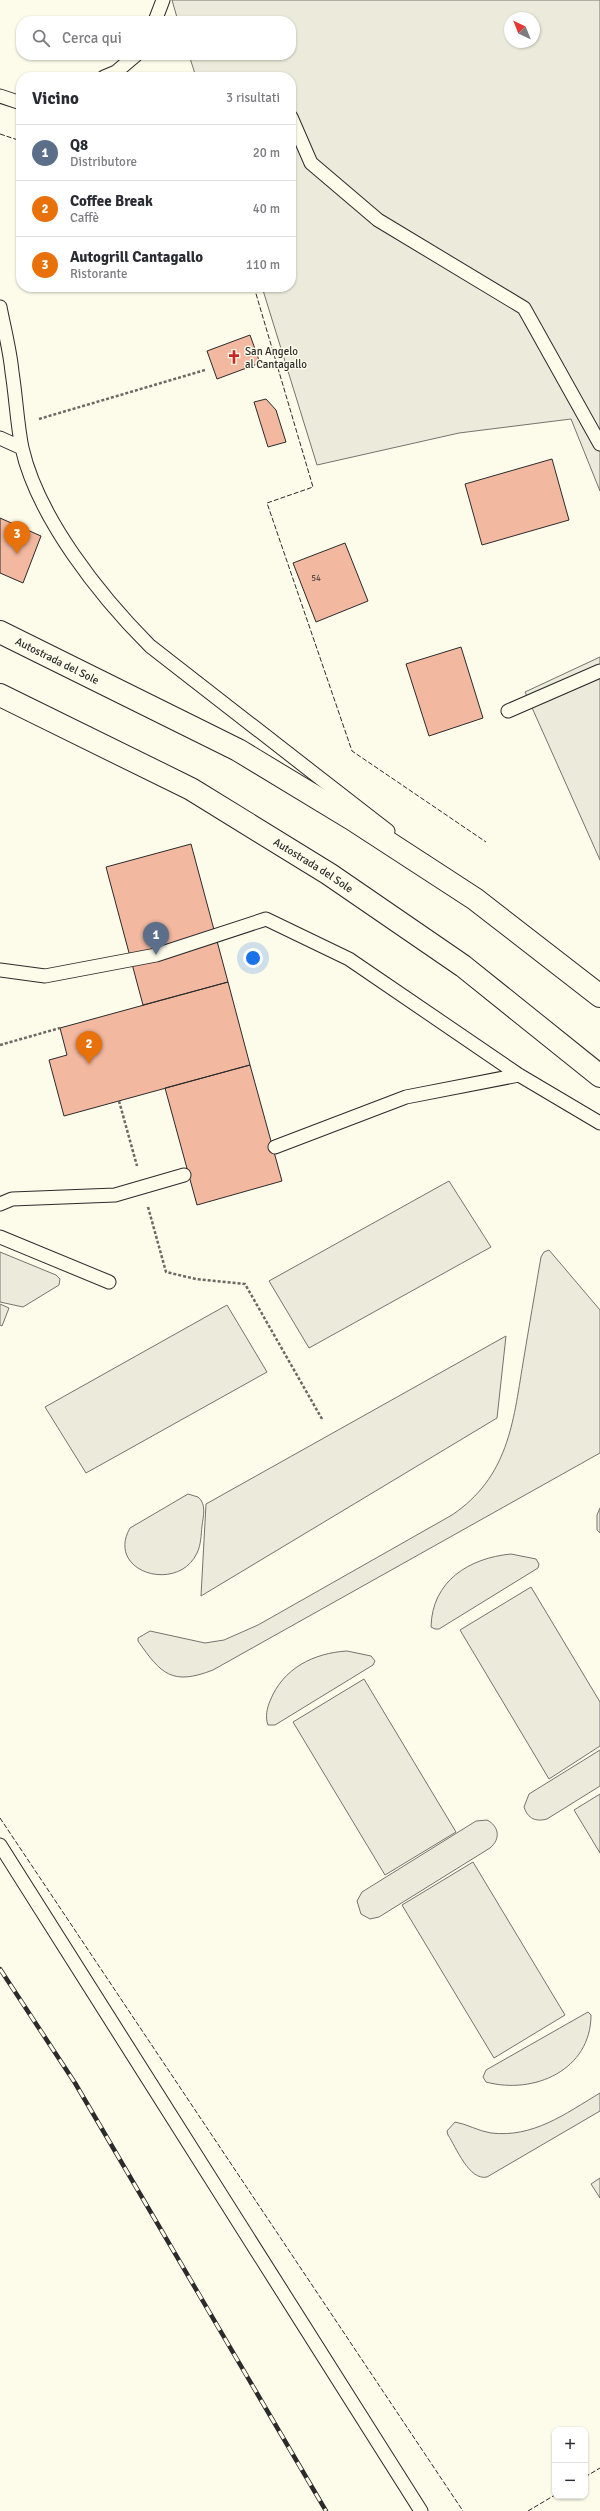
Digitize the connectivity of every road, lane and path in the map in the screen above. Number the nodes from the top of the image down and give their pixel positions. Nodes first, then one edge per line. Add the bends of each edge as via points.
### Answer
1 (163, 0) edge
2 (157, 16) edge
3 (130, 60) edge
4 (116, 72) edge
5 (0, 96) edge
6 (16, 101) edge
7 (296, 128) edge
8 (0, 307) edge
9 (206, 370) dead end
10 (19, 425) junction
11 (0, 438) edge
12 (600, 444) edge
13 (22, 448) junction
14 (0, 632) edge
15 (600, 670) edge
16 (0, 695) edge
17 (508, 711) dead end
18 (475, 899) junction
19 (0, 970) edge
20 (600, 996) edge
21 (60, 1028) dead end
22 (0, 1045) edge
23 (519, 1075) junction
24 (600, 1076) edge
25 (119, 1101) dead end
26 (600, 1123) edge
27 (275, 1147) dead end
28 (184, 1175) dead end
29 (143, 1187) junction
30 (0, 1204) edge
31 (0, 1237) edge
32 (109, 1282) dead end
33 (322, 1419) dead end
34 (0, 1845) edge
35 (421, 2511) edge

1 - 2 lane
3 - 4 lane
5 - 6 lane
7 - 12 lane via 311,163 378,220 524,308
8 - 10 lane
9 - 10 path
10 - 13 lane
11 - 13 lane
13 - 18 lane via 39,495 65,543 130,626 150,646
14 - 18 highway, Autostrada del Sole via 238,750 352,819
15 - 17 lane
16 - 24 highway, Autostrada del Sole via 191,789 329,874 463,966
18 - 20 highway, Autostrada del Sole
19 - 23 lane via 45,976 149,956 266,919 349,959
21 - 22 path
23 - 26 lane
23 - 27 lane via 406,1097
25 - 29 path
28 - 29 lane
29 - 30 lane via 115,1195 12,1198
29 - 33 path via 166,1272 196,1279 245,1284
31 - 32 lane
34 - 35 lane

